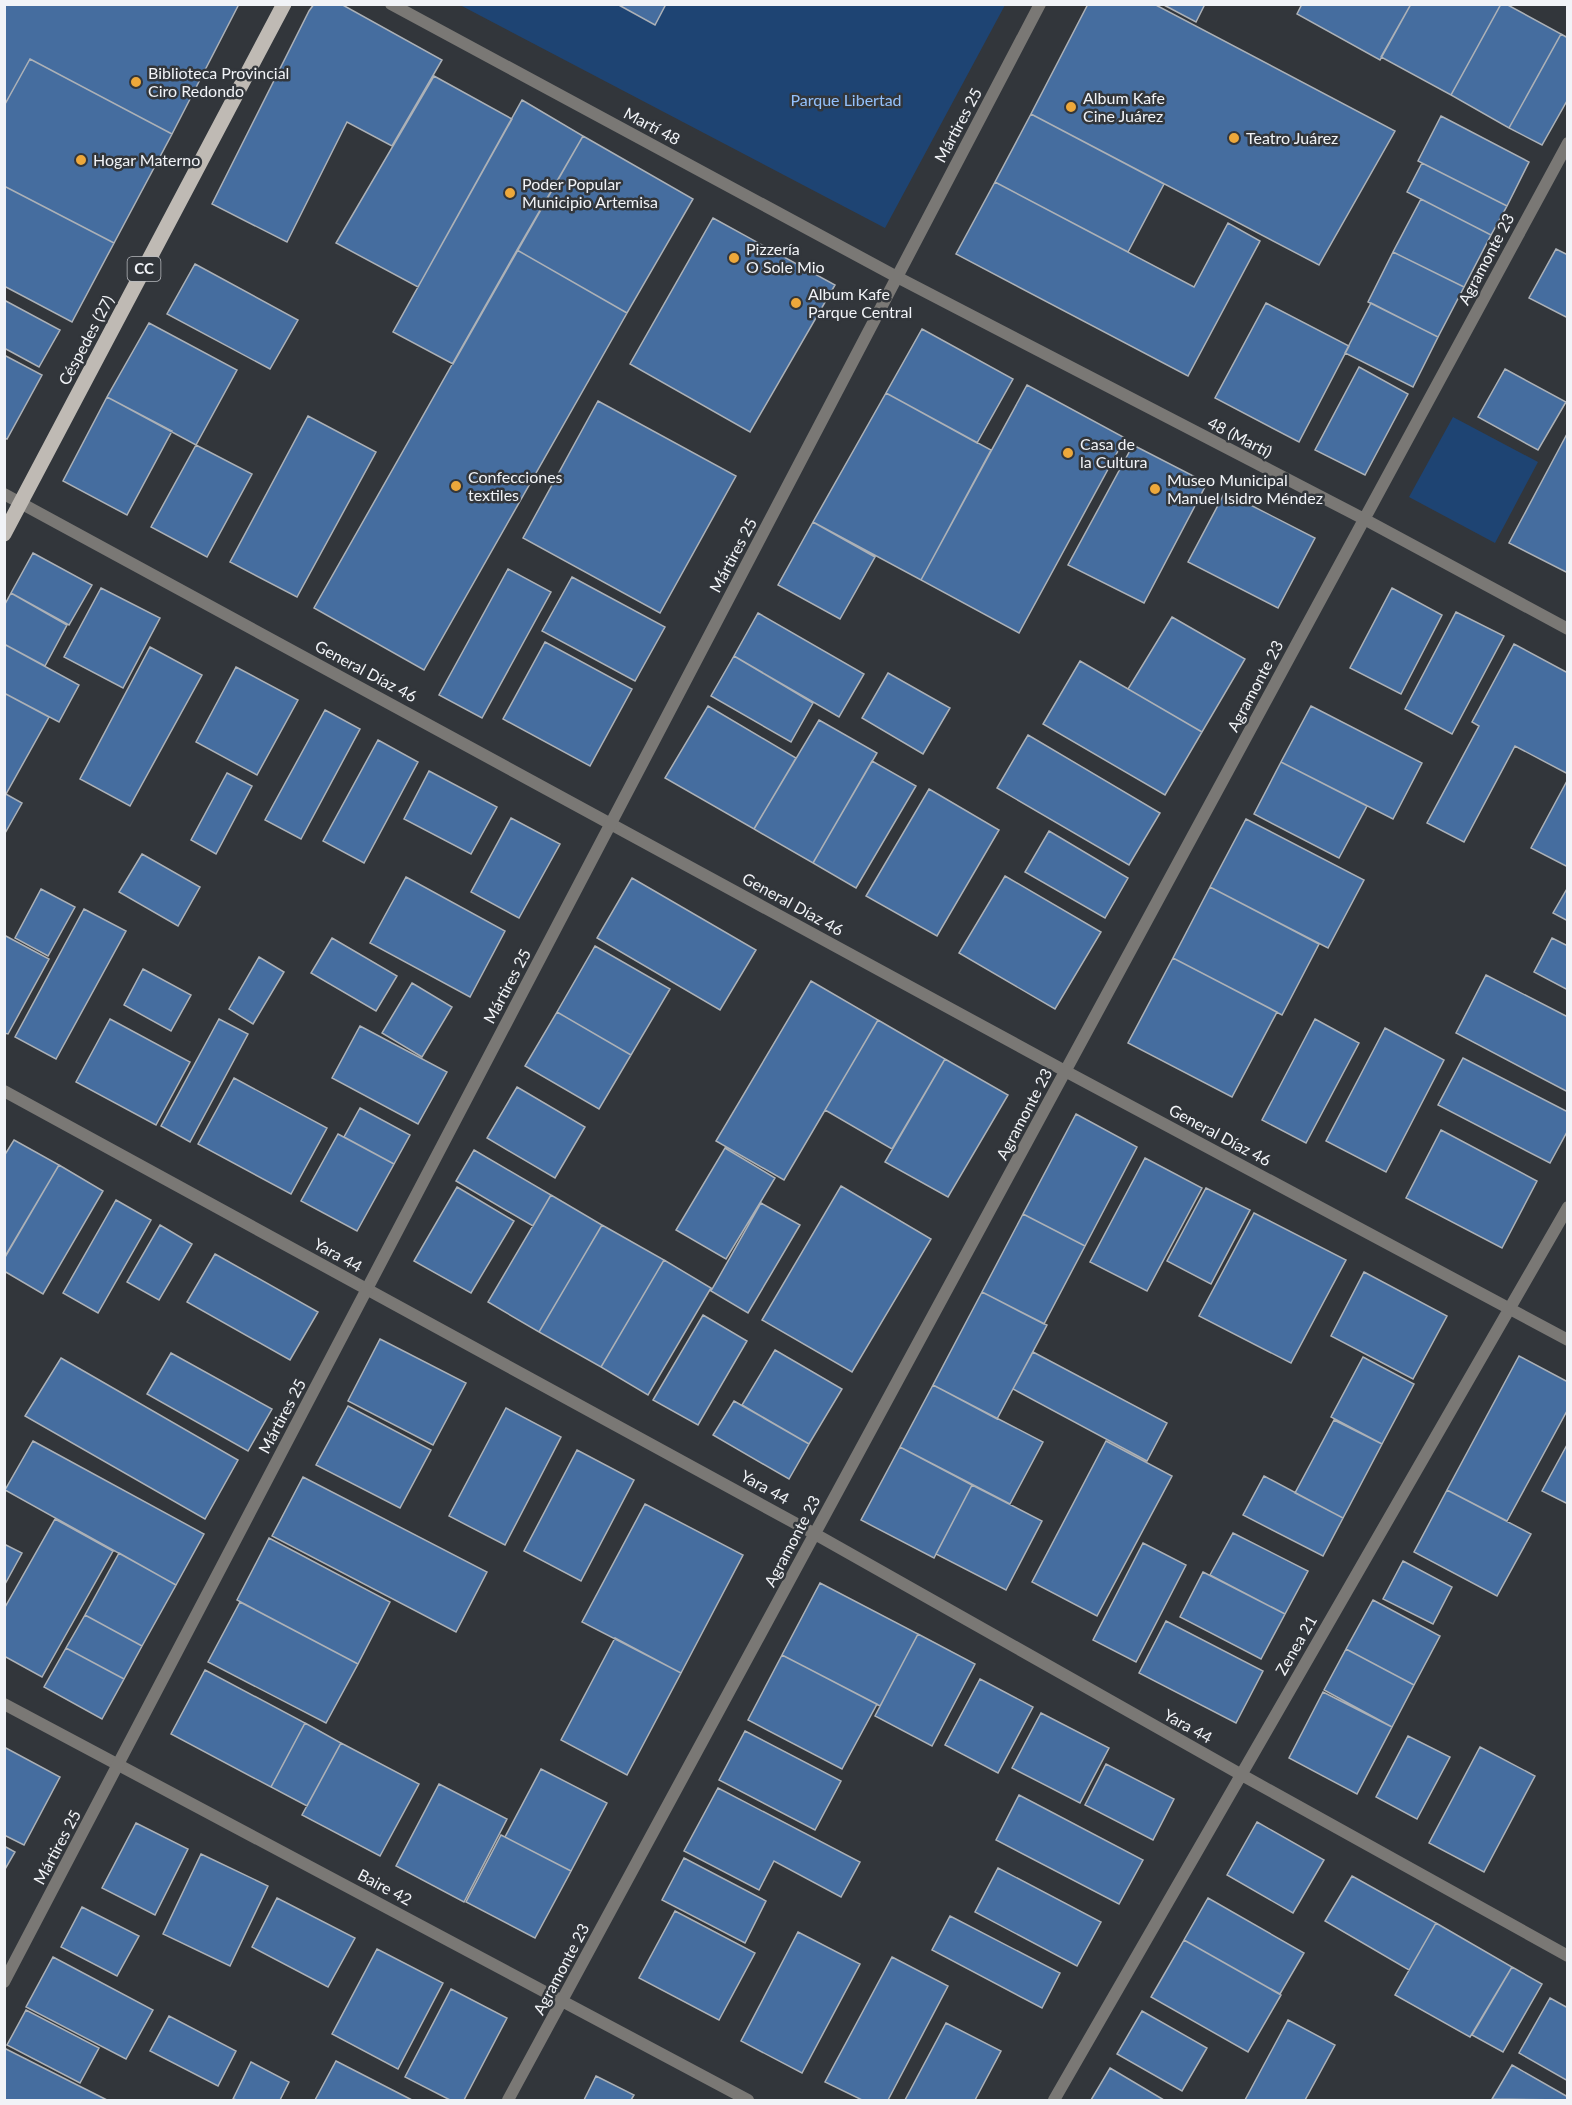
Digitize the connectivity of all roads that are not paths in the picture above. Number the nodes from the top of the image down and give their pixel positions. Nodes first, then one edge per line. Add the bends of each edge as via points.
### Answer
1 (284, 4) edge
2 (391, 4) edge
3 (1040, 4) edge
4 (1568, 143) edge
5 (897, 277) junction
6 (4, 494) edge
7 (21, 502) junction
8 (1364, 519) junction
9 (4, 534) edge
10 (1568, 629) edge
11 (611, 823) junction
12 (1065, 1071) junction
13 (4, 1091) edge
14 (1568, 1207) edge
15 (366, 1289) junction
16 (1510, 1309) junction
17 (1568, 1340) edge
18 (815, 1534) junction
19 (4, 1704) edge
20 (119, 1764) junction
21 (1240, 1774) junction
22 (1568, 1956) edge
23 (4, 1983) edge
24 (563, 2000) junction
25 (508, 2100) edge
26 (748, 2100) edge
27 (1054, 2100) edge

1 - 7 main road, Céspedes (27) / CC
2 - 5 street, Martí 48
3 - 5 street, Mártires 25
4 - 8 street, Agramonte 23
5 - 8 street, 48 (Martí)
5 - 11 street, Mártires 25
6 - 7 street, General Díaz 46
7 - 9 main road, Céspedes (27) / CC
7 - 11 street, General Díaz 46
8 - 10 street, 48 (Martí)
8 - 12 street, Agramonte 23
11 - 12 street, General Díaz 46
11 - 15 street, Mártires 25
12 - 16 street, General Díaz 46
12 - 18 street, Agramonte 23
13 - 15 street, Yara 44
14 - 16 street, Zenea 21
15 - 18 street, Yara 44
15 - 20 street, Mártires 25
16 - 17 street, General Díaz 46
16 - 21 street, Zenea 21
18 - 21 street, Yara 44
18 - 24 street, Agramonte 23
19 - 20 street, Baire 42
20 - 23 street, Mártires 25
20 - 24 street, Baire 42
21 - 22 street, Yara 44
21 - 27 street, Zenea 21
24 - 25 street, Agramonte 23
24 - 26 street, Baire 42

